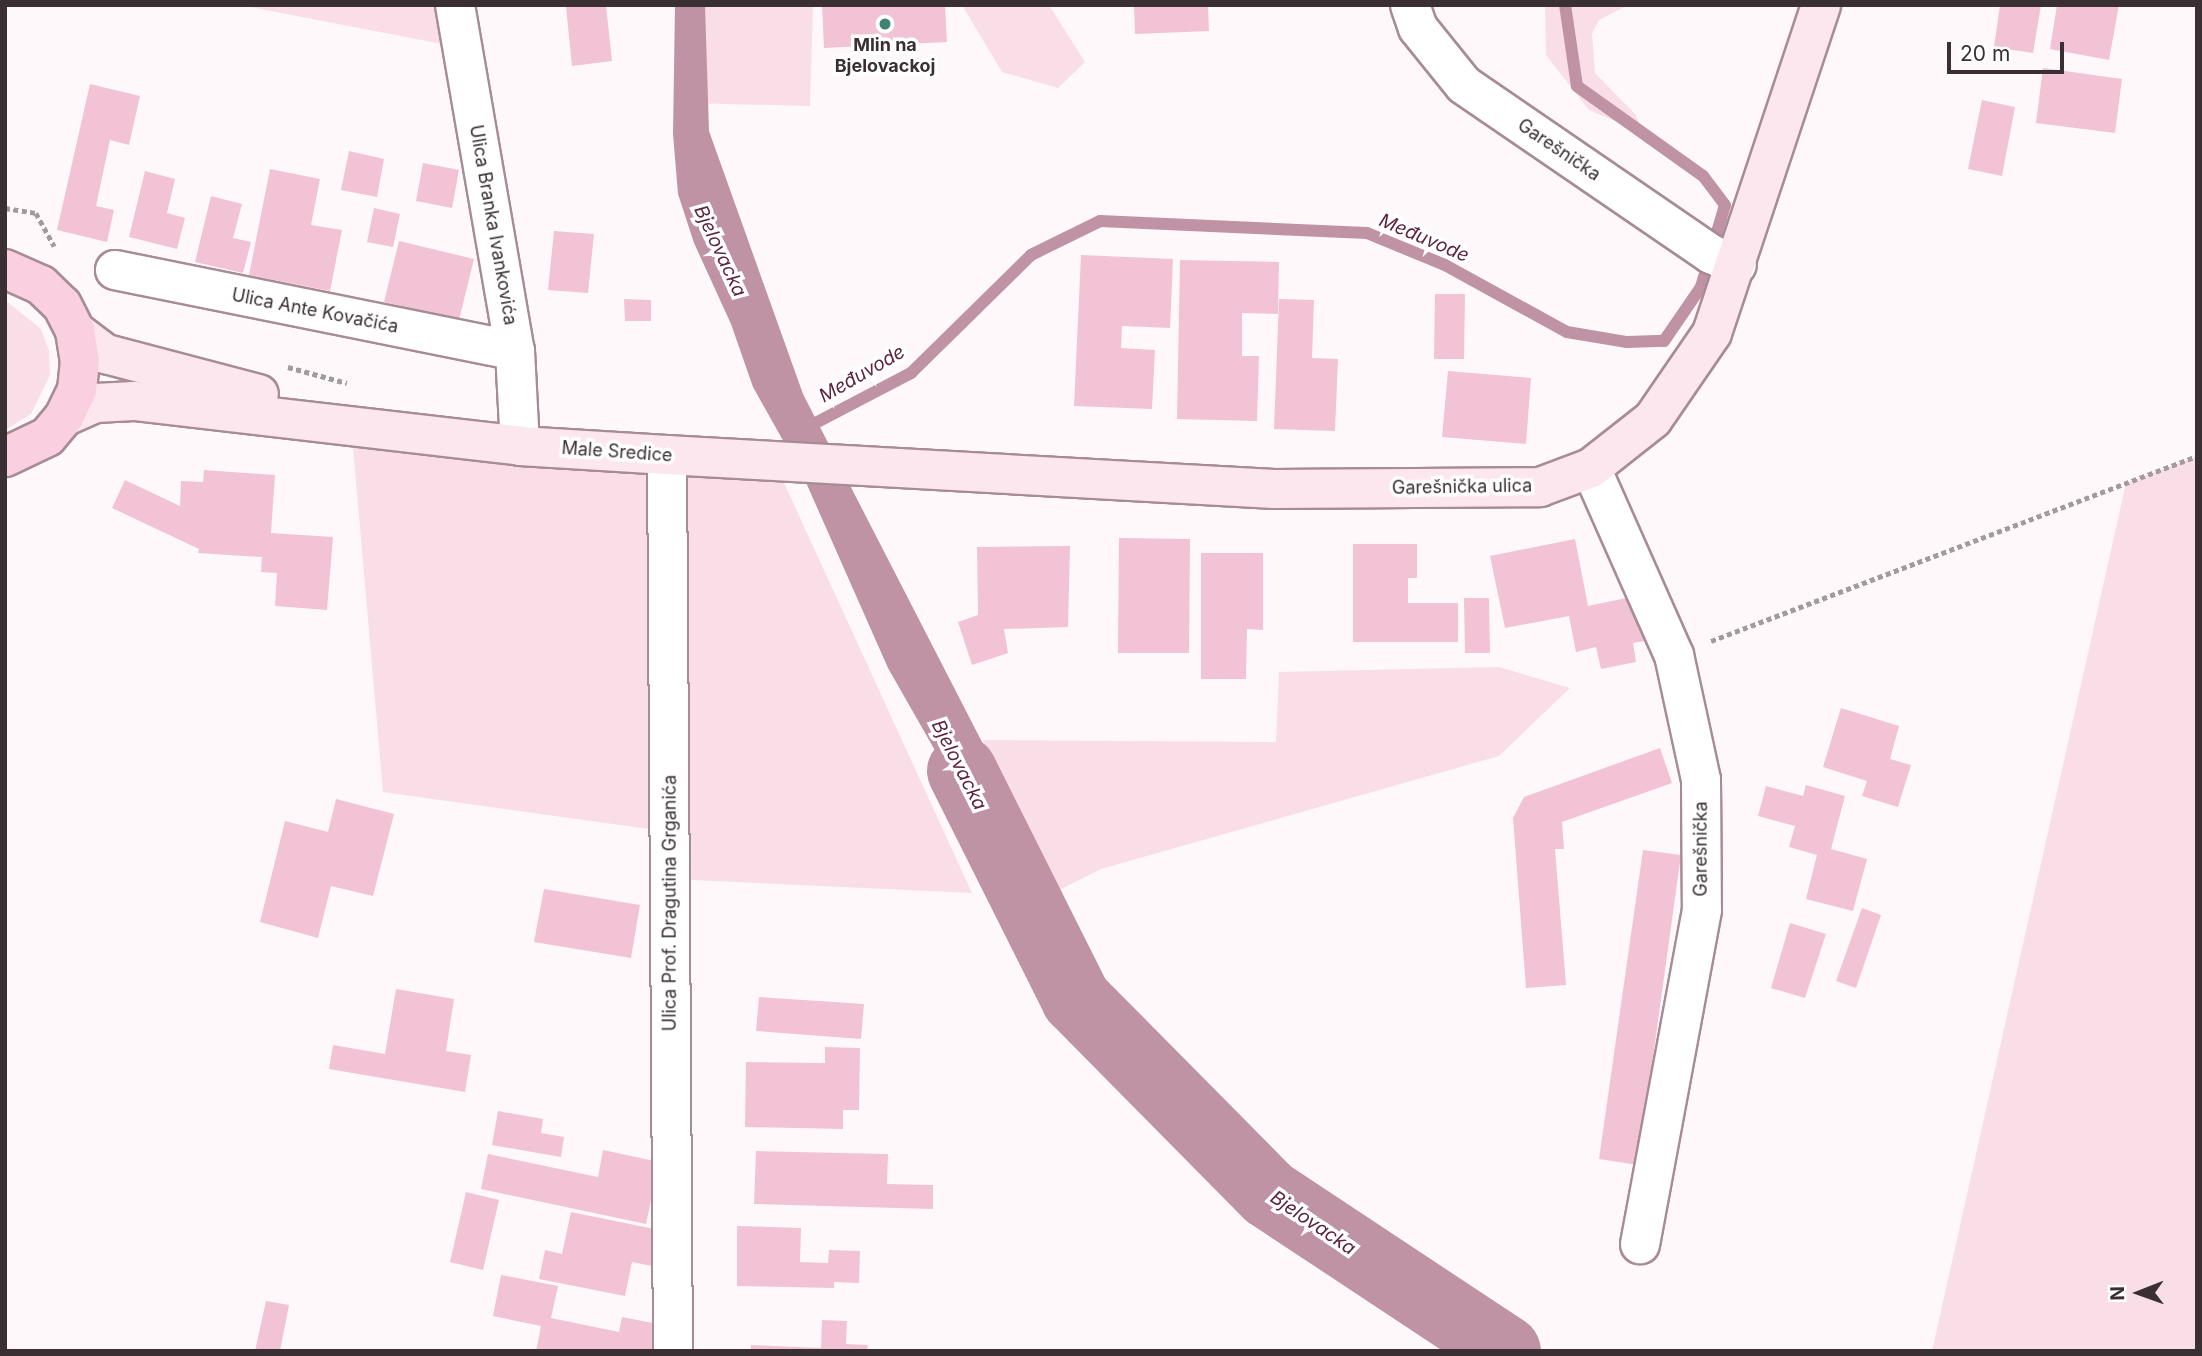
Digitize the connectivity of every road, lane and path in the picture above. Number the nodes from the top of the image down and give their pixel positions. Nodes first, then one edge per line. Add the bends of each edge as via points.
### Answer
1 (455, 5) edge
2 (1410, 5) edge
3 (1821, 5) edge
4 (9, 263) edge
5 (1737, 265) junction
6 (115, 270) dead end
7 (75, 331) junction
8 (515, 351) junction
9 (64, 417) junction
10 (351, 424) junction
11 (520, 446) junction
12 (667, 455) junction
13 (2197, 456) edge
14 (12, 463) edge
15 (885, 465) joint
16 (1591, 468) junction
17 (1674, 655) junction
18 (1640, 1244) dead end
19 (673, 1351) edge

1 - 8 street, Ulica Branka Ivankovića
2 - 5 street, Garešnička via 1418,28 1464,85 1711,254
3 - 5 main road, Garešnička ulica
4 - 7 main road via 62,305
5 - 16 main road, Garešnička ulica via 1712,333 1653,419
6 - 8 street, Ulica Ante Kovačića
7 - 9 main road via 80,361 77,390
7 - 10 main road, Male Sredice via 106,354 242,389
8 - 11 street, Ulica Branka Ivankovića
9 - 10 main road, Male Sredice via 96,403 134,401
9 - 14 main road
10 - 11 main road, Male Sredice
11 - 12 main road, Male Sredice
12 - 15 main road, Male Sredice
12 - 19 street, Ulica Prof. Dragutina Grganića
13 - 17 path
15 - 16 main road, Garešnička ulica via 1274,489 1540,487
16 - 17 street, Garešnička
17 - 18 street, Garešnička via 1701,779 1702,910

